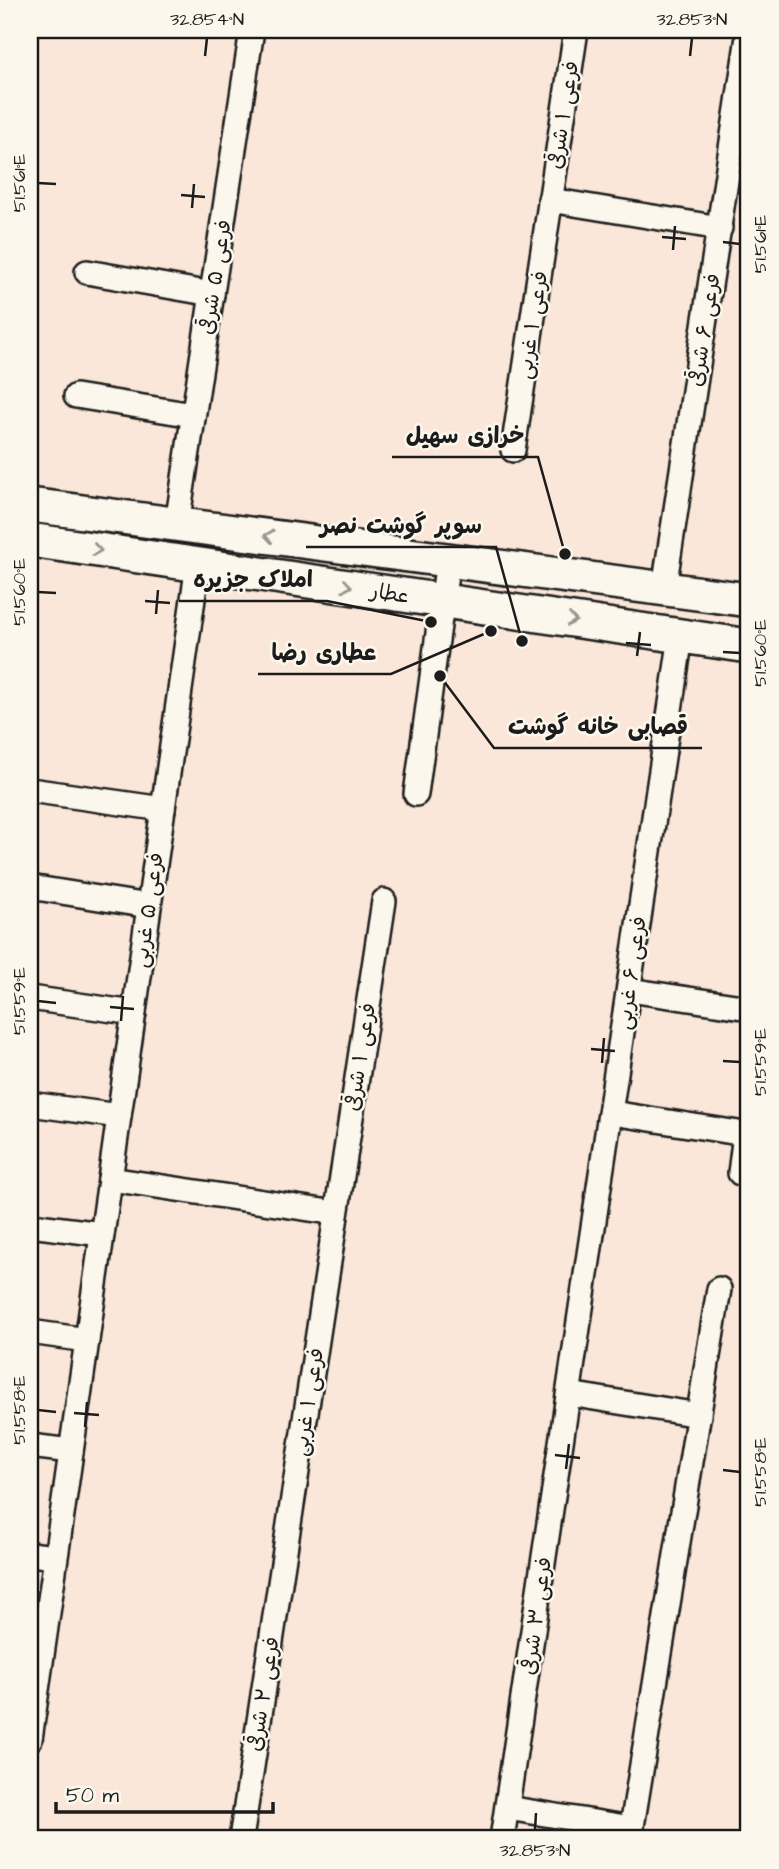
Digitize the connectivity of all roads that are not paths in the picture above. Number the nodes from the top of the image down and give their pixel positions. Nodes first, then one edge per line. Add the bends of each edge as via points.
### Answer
1 (252, 30) edge
2 (576, 30) edge
3 (749, 30) edge
4 (550, 200) junction
5 (720, 228) junction
6 (87, 272) dead end
7 (212, 294) junction
8 (76, 396) dead end
9 (193, 415) junction
10 (513, 450) dead end
11 (30, 505) edge
12 (177, 524) junction
13 (30, 540) edge
14 (448, 560) junction
15 (198, 564) junction
16 (664, 588) junction
17 (442, 600) junction
18 (749, 600) edge
19 (681, 636) junction
20 (749, 646) edge
21 (30, 790) edge
22 (416, 794) dead end
23 (163, 809) junction
24 (30, 887) edge
25 (384, 901) dead end
26 (149, 906) junction
27 (629, 990) junction
28 (30, 998) edge
29 (749, 1008) edge
30 (134, 1013) junction
31 (30, 1104) edge
32 (612, 1113) junction
33 (119, 1116) junction
34 (740, 1173) dead end
35 (110, 1179) junction
36 (336, 1213) junction
37 (30, 1225) edge
38 (102, 1234) junction
39 (719, 1289) dead end
40 (30, 1332) edge
41 (87, 1340) junction
42 (569, 1394) junction
43 (699, 1415) junction
44 (30, 1446) edge
45 (71, 1451) junction
46 (30, 1554) edge
47 (55, 1557) junction
48 (279, 1591) joint
49 (35, 1660) edge
50 (30, 1739) edge
51 (507, 1808) junction
52 (631, 1833) edge
53 (241, 1839) edge
54 (502, 1839) edge

1 - 7 street, فرعی ۵ شرقی
2 - 4 street, فرعی ۱ شرقی
3 - 5 street, فرعی ۶ شرقی
4 - 5 street
4 - 10 street, فرعی ۱ غربی
5 - 16 street, فرعی ۶ شرقی
6 - 7 street
7 - 9 street, فرعی ۵ شرقی
8 - 9 street
9 - 12 street, فرعی ۵ شرقی
11 - 12 main road, عطار
14 -> 12 main road, عطار
13 -> 15 main road, عطار
14 - 16 main road, عطار
14 - 17 street
15 -> 17 main road, عطار
15 - 23 street, فرعی ۵ غربی
16 - 18 main road, عطار
17 -> 19 main road, عطار
17 - 22 street
19 - 20 main road, عطار
19 - 27 street, فرعی ۶ غربی
21 - 23 street
23 - 26 street, فرعی ۵ غربی
24 - 26 street
25 - 36 street, فرعی ۱ شرقی
26 - 30 street, فرعی ۵ غربی
27 - 29 street
27 - 32 street, فرعی ۶ غربی
28 - 30 street
30 - 33 street, فرعی ۵ غربی
31 - 33 street
32 - 34 street via 745,1135
32 - 42 street, فرعی ۶ غربی
33 - 35 street, فرعی ۵ غربی
35 - 36 street
35 - 38 street, فرعی ۵ غربی
36 - 48 street, فرعی ۱ غربی
37 - 38 street
38 - 41 street, فرعی ۵ غربی
39 - 43 street
40 - 41 street
41 - 45 street
42 - 43 street
42 - 51 street, فرعی ۳ شرقی
43 - 52 street
44 - 45 street
45 - 47 street
46 - 47 street
47 - 49 street
48 - 53 street, فرعی ۲ شرقی
49 - 50 street
51 - 52 street
51 - 54 street, فرعی ۳ شرقی

